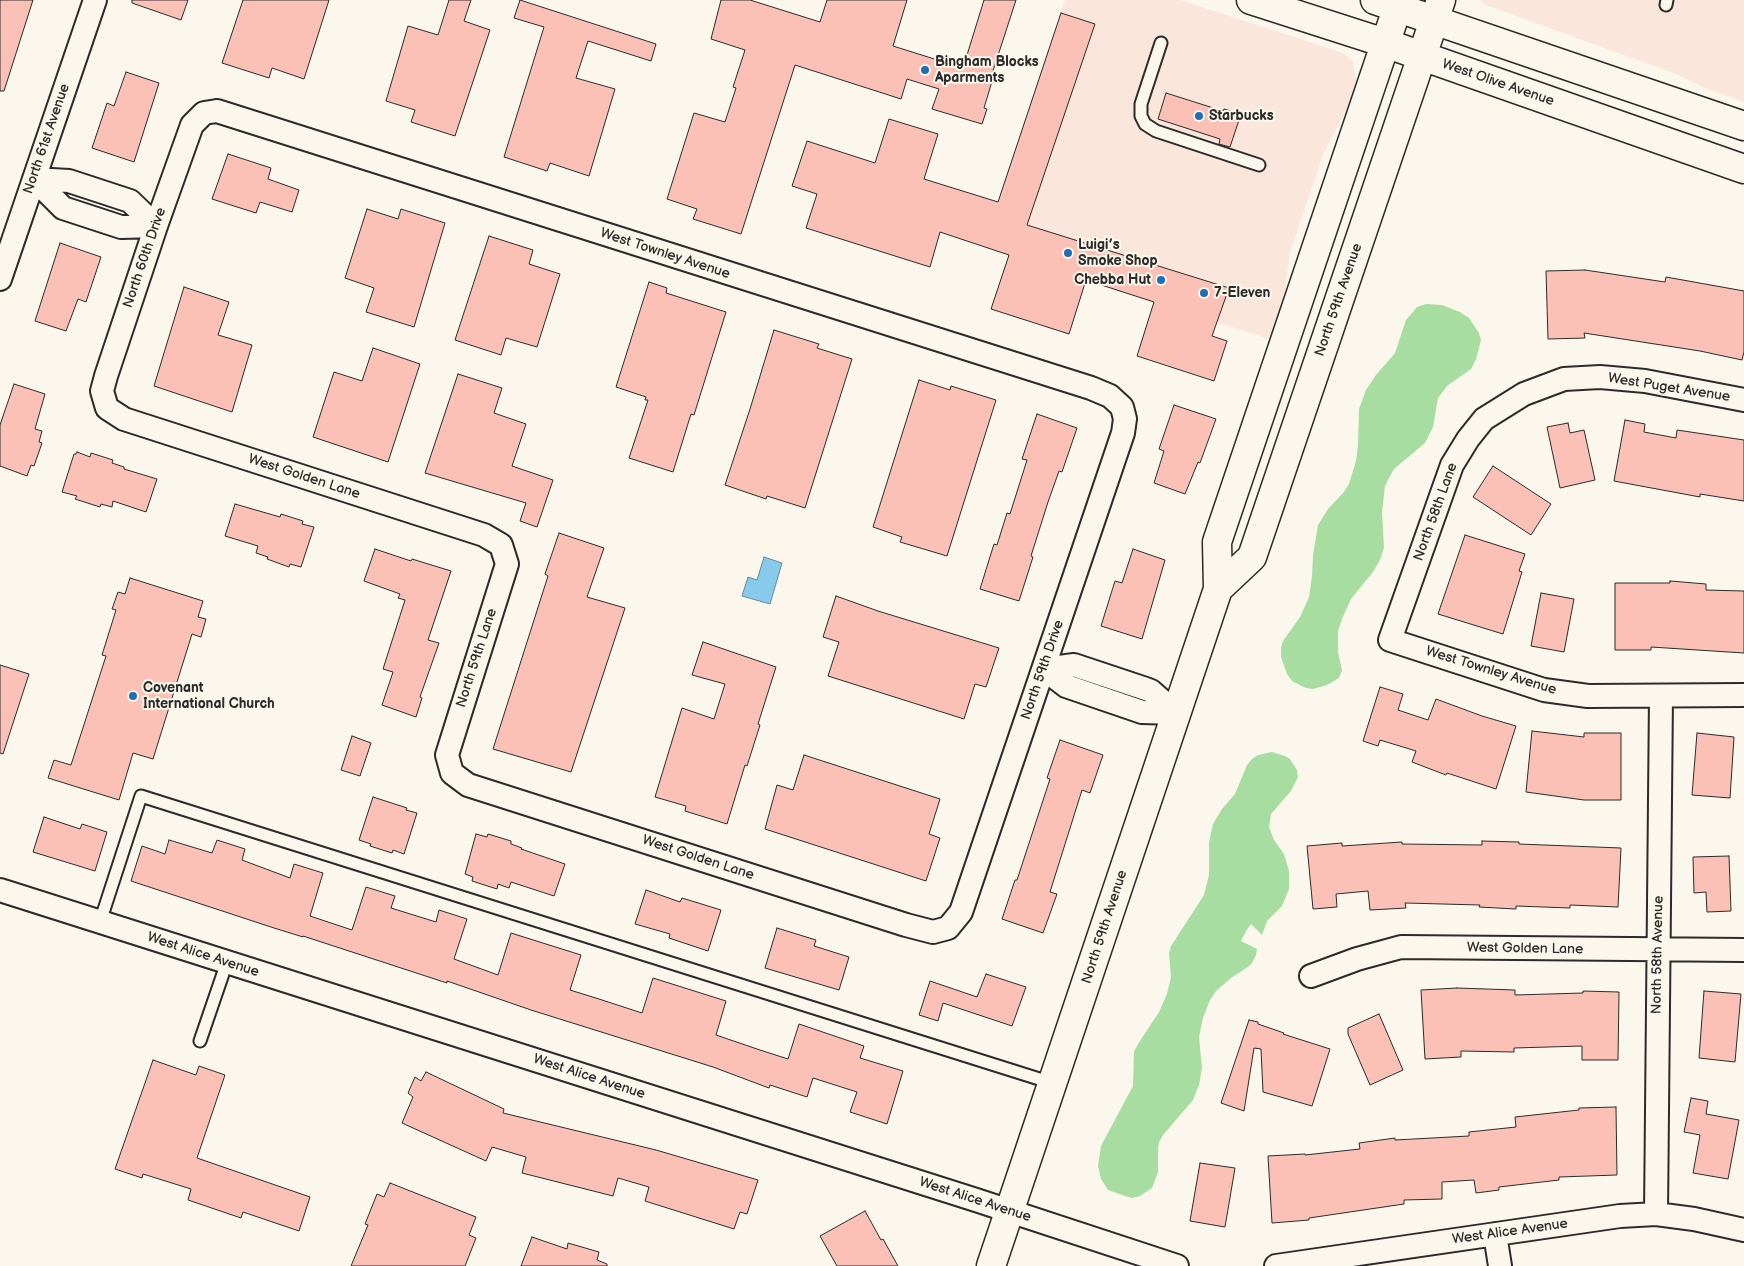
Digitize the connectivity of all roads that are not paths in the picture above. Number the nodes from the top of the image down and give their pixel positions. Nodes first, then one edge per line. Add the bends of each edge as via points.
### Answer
1 (95, 0) edge
2 (1251, 0) edge
3 (1391, 2) edge
4 (1438, 10) edge
5 (1161, 43) dead end
6 (1385, 43) junction
7 (1422, 56) junction
8 (204, 112) joint
9 (1744, 126) edge
10 (1259, 165) dead end
11 (1744, 169) edge
12 (34, 179) junction
13 (156, 226) junction
14 (7, 238) edge
15 (0, 279) edge
16 (1564, 378) joint
17 (1744, 400) edge
18 (1122, 407) joint
19 (107, 408) joint
20 (501, 544) joint
21 (1218, 588) junction
22 (1390, 640) joint
23 (1044, 669) junction
24 (1744, 695) edge
25 (1661, 696) junction
26 (1176, 713) junction
27 (452, 773) joint
28 (0, 890) edge
29 (100, 922) junction
30 (948, 928) joint
31 (1744, 950) edge
32 (1658, 951) junction
33 (227, 962) junction
34 (1312, 976) dead end
35 (200, 1041) dead end
36 (1054, 1084) junction
37 (1010, 1211) junction
38 (1656, 1214) junction
39 (1744, 1230) edge
40 (1495, 1234) junction
41 (991, 1266) edge
42 (1177, 1266) edge
43 (1276, 1266) edge
44 (1500, 1266) edge

1 - 12 street, North 61st Avenue
2 - 6 main road, West Olive Avenue
3 - 4 main road
3 - 6 main road, North 59th Avenue
4 - 7 main road, North 59th Avenue
4 - 9 main road
5 - 10 lane via 1141,104 1144,124 1156,131
6 - 7 main road, West Olive Avenue
6 - 21 main road, North 59th Avenue via 1217,542
7 - 11 main road, West Olive Avenue
7 - 21 main road, North 59th Avenue via 1252,557
8 - 13 street, North 60th Drive via 192,125
8 - 18 street, West Townley Avenue via 217,111 1081,385 1110,396
12 - 13 street via 69,181 130,201
12 - 14 street, North 61st Avenue
13 - 19 street, North 60th Drive via 106,376 102,391
14 - 15 street, North 61st Avenue
16 - 17 street, West Puget Avenue via 1600,376 1646,381
16 - 22 street, North 58th Lane via 1505,405 1484,419 1468,439 1452,465
18 - 23 street, North 59th Drive via 1123,433
19 - 20 street, West Golden Lane via 124,420 484,535
20 - 27 street, North 59th Lane via 507,564 447,755
21 - 26 main road, North 59th Avenue
22 - 25 street, West Townley Avenue via 1544,690 1588,696
23 - 26 street via 1074,665 1151,690
23 - 30 street, North 59th Drive via 961,912
24 - 25 street, West Townley Avenue
25 - 32 street, North 58th Avenue
26 - 36 main road, North 59th Avenue
27 - 30 street, West Golden Lane via 468,785 906,925 933,932
28 - 29 street, West Alice Avenue
29 - 33 street, West Alice Avenue
29 - 36 lane via 142,796
31 - 32 street, West Golden Lane
32 - 34 street, West Golden Lane via 1401,947 1357,958
32 - 38 street, North 58th Avenue
33 - 35 lane
33 - 37 street, West Alice Avenue
36 - 37 main road, North 59th Avenue
37 - 41 main road, North 59th Avenue
37 - 42 street, West Alice Avenue
38 - 39 street, West Alice Avenue
38 - 40 street, West Alice Avenue
40 - 43 street, West Alice Avenue
40 - 44 street

